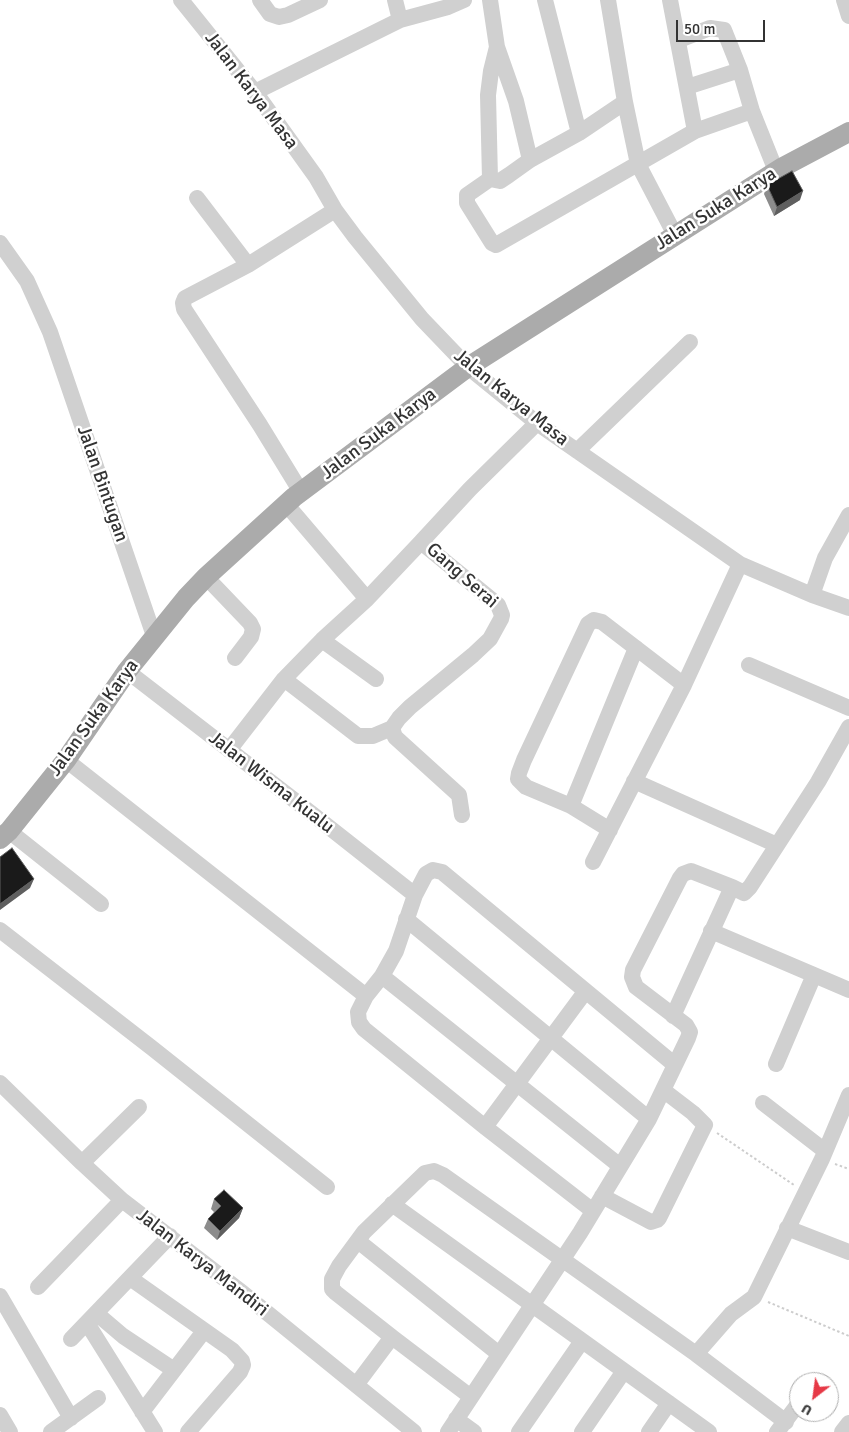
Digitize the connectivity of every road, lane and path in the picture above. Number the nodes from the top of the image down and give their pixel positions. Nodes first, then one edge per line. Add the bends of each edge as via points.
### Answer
1 (260, 0) edge
2 (320, 0) edge
3 (394, 0) edge
4 (464, 0) edge
5 (490, 0) edge
6 (546, 0) edge
7 (608, 0) edge
8 (670, 0) edge
9 (844, 0) edge
10 (187, 2) edge
11 (849, 16) edge
12 (400, 20) junction
13 (679, 40) junction
14 (497, 47) junction
15 (740, 70) junction
16 (687, 88) junction
17 (256, 92) junction
18 (626, 102) junction
19 (752, 111) junction
20 (695, 131) junction
21 (849, 132) edge
22 (579, 133) junction
23 (530, 160) junction
24 (638, 164) junction
25 (776, 171) junction
26 (490, 179) junction
27 (197, 198) dead end
28 (334, 210) junction
29 (675, 235) junction
30 (0, 243) edge
31 (248, 265) junction
32 (690, 342) dead end
33 (468, 367) junction
34 (537, 423) junction
35 (577, 451) junction
36 (294, 498) junction
37 (849, 514) edge
38 (421, 542) junction
39 (740, 564) junction
40 (206, 577) junction
41 (812, 595) junction
42 (367, 599) junction
43 (849, 608) edge
44 (154, 636) junction
45 (322, 640) junction
46 (636, 648) junction
47 (235, 658) dead end
48 (749, 665) dead end
49 (127, 671) junction
50 (284, 679) junction
51 (376, 679) dead end
52 (684, 685) junction
53 (849, 708) edge
54 (849, 727) edge
55 (392, 728) junction
56 (229, 750) junction
57 (66, 760) junction
58 (634, 781) junction
59 (571, 806) junction
60 (462, 815) dead end
61 (610, 830) junction
62 (5, 835) edge
63 (777, 845) junction
64 (593, 862) dead end
65 (732, 887) junction
66 (415, 896) junction
67 (101, 904) dead end
68 (406, 920) junction
69 (0, 930) edge
70 (711, 931) junction
71 (814, 975) junction
72 (382, 976) junction
73 (849, 990) edge
74 (585, 992) junction
75 (366, 996) junction
76 (672, 1016) junction
77 (550, 1039) junction
78 (776, 1064) dead end
79 (675, 1065) junction
80 (0, 1082) edge
81 (517, 1084) junction
82 (663, 1090) junction
83 (849, 1095) edge
84 (763, 1103) dead end
85 (139, 1107) dead end
86 (649, 1119) junction
87 (705, 1125) junction
88 (485, 1127) junction
89 (825, 1151) junction
90 (82, 1163) junction
91 (620, 1166) junction
92 (327, 1187) dead end
93 (805, 1193) junction
94 (602, 1196) junction
95 (122, 1200) junction
96 (392, 1204) junction
97 (593, 1211) junction
98 (787, 1228) junction
99 (170, 1236) junction
100 (358, 1241) junction
101 (849, 1252) edge
102 (562, 1260) junction
103 (130, 1278) junction
104 (38, 1287) dead end
105 (754, 1297) junction
106 (1, 1298) edge
107 (532, 1305) junction
108 (92, 1318) junction
109 (204, 1331) junction
110 (849, 1336) edge
111 (392, 1337) junction
112 (71, 1339) dead end
113 (582, 1340) junction
114 (499, 1354) junction
115 (696, 1354) junction
116 (174, 1370) junction
117 (624, 1371) junction
118 (356, 1385) junction
119 (98, 1398) dead end
120 (471, 1398) junction
121 (670, 1403) junction
122 (142, 1412) junction
123 (0, 1415) edge
124 (789, 1416) edge
125 (71, 1418) junction
126 (849, 1423) edge
127 (452, 1426) edge
128 (781, 1427) edge
129 (10, 1432) edge
130 (51, 1432) edge
131 (156, 1432) edge
132 (188, 1432) edge
133 (414, 1432) edge
134 (474, 1432) edge
135 (519, 1432) edge
136 (582, 1432) edge
137 (649, 1432) edge
138 (709, 1432) edge
139 (842, 1432) edge

1 - 2 street via 270,14 279,17
3 - 12 street
4 - 12 street
5 - 14 street
6 - 22 street
7 - 18 street
8 - 13 street
9 - 11 street
10 - 17 street, Jalan Karya Masa
12 - 17 street
13 - 15 street via 710,28 724,30
13 - 16 street
14 - 23 street via 516,101
14 - 26 street via 488,95
15 - 16 street
15 - 19 street
16 - 20 street
17 - 28 street, Jalan Karya Masa via 316,177
18 - 22 street
18 - 24 street
19 - 20 street
19 - 25 street
20 - 24 street
21 - 25 main road, Jalan Suka Karya
22 - 23 street
23 - 26 street via 500,180
24 - 26 street via 496,245 467,203 467,195
24 - 29 street
25 - 29 main road, Jalan Suka Karya
27 - 31 street
28 - 31 street
28 - 33 street, Jalan Karya Masa via 422,319
29 - 33 main road, Jalan Suka Karya
30 - 44 street, Jalan Bintugan via 27,282 50,332
31 - 36 street via 185,298 183,305
32 - 35 street
33 - 34 street, Jalan Karya Masa
33 - 36 main road, Jalan Suka Karya
34 - 35 street, Jalan Karya Masa
34 - 38 street, Gang Serai
35 - 39 street, Jalan Karya Masa
36 - 40 main road, Jalan Suka Karya
36 - 42 street
37 - 41 street via 824,558
38 - 42 street
38 - 55 street, Gang Serai via 498,605 502,615 490,638 410,707
39 - 41 street, Jalan Karya Masa
39 - 52 street
40 - 44 main road, Jalan Suka Karya
40 - 47 street via 253,629 251,637
41 - 43 street, Jalan Karya Masa
42 - 45 street
44 - 49 main road, Jalan Suka Karya
45 - 50 street
45 - 51 street
46 - 52 street
46 - 59 street
46 - 59 street via 602,622 594,620 588,624 522,765 518,777 523,784
48 - 53 street
49 - 56 street, Jalan Wisma Kualu
49 - 57 main road, Jalan Suka Karya
50 - 55 street via 358,736 373,736
50 - 56 street
52 - 58 street
54 - 63 street
55 - 60 street via 395,737 459,795
56 - 66 street, Jalan Wisma Kualu
57 - 62 main road, Jalan Suka Karya
57 - 75 street
58 - 61 street
58 - 63 street
59 - 61 street
61 - 64 street
62 - 67 street
63 - 65 street via 748,890 741,893
65 - 70 street
65 - 76 street via 696,872 683,874 633,970 636,987
66 - 68 street
66 - 74 street via 426,874 433,870 442,872
68 - 72 street via 396,950
68 - 77 street
69 - 92 street
70 - 71 street
70 - 76 street
71 - 73 street
71 - 78 street
72 - 75 street
72 - 81 street
74 - 77 street
74 - 79 street
75 - 88 street via 358,1012 361,1025
76 - 79 street via 686,1025 690,1032
77 - 81 street
77 - 86 street
79 - 82 street
80 - 90 street, Jalan Karya Mandiri
81 - 88 street
81 - 91 street
82 - 86 street
82 - 87 street
83 - 89 street
84 - 89 street
85 - 90 street
86 - 91 street
87 - 93 path
87 - 94 street via 657,1220 650,1222
88 - 97 street
89 - 93 street
90 - 95 street, Jalan Karya Mandiri
91 - 94 street
93 - 98 street
94 - 97 street
95 - 99 street, Jalan Karya Mandiri
95 - 104 street
96 - 100 street
96 - 102 street via 425,1173 434,1171
96 - 107 street
97 - 102 street
98 - 101 street
98 - 105 street
99 - 103 street
99 - 118 street, Jalan Karya Mandiri
100 - 111 street via 335,1272 332,1289
100 - 114 street
102 - 107 street
102 - 115 street
103 - 108 street
103 - 109 street
105 - 110 path
105 - 115 street via 732,1314
106 - 125 street
107 - 113 street
107 - 114 street
108 - 112 street
108 - 116 street
108 - 122 street
109 - 116 street
109 - 132 street via 235,1353 243,1365
111 - 118 street
111 - 120 street
113 - 117 street
113 - 135 street
114 - 120 street
115 - 128 street
116 - 122 street
117 - 121 street
117 - 136 street
118 - 133 street, Jalan Karya Mandiri
119 - 125 street
120 - 127 street
121 - 137 street
121 - 138 street
122 - 131 street
123 - 129 street
124 - 128 street
125 - 130 street
126 - 139 street
127 - 134 street

